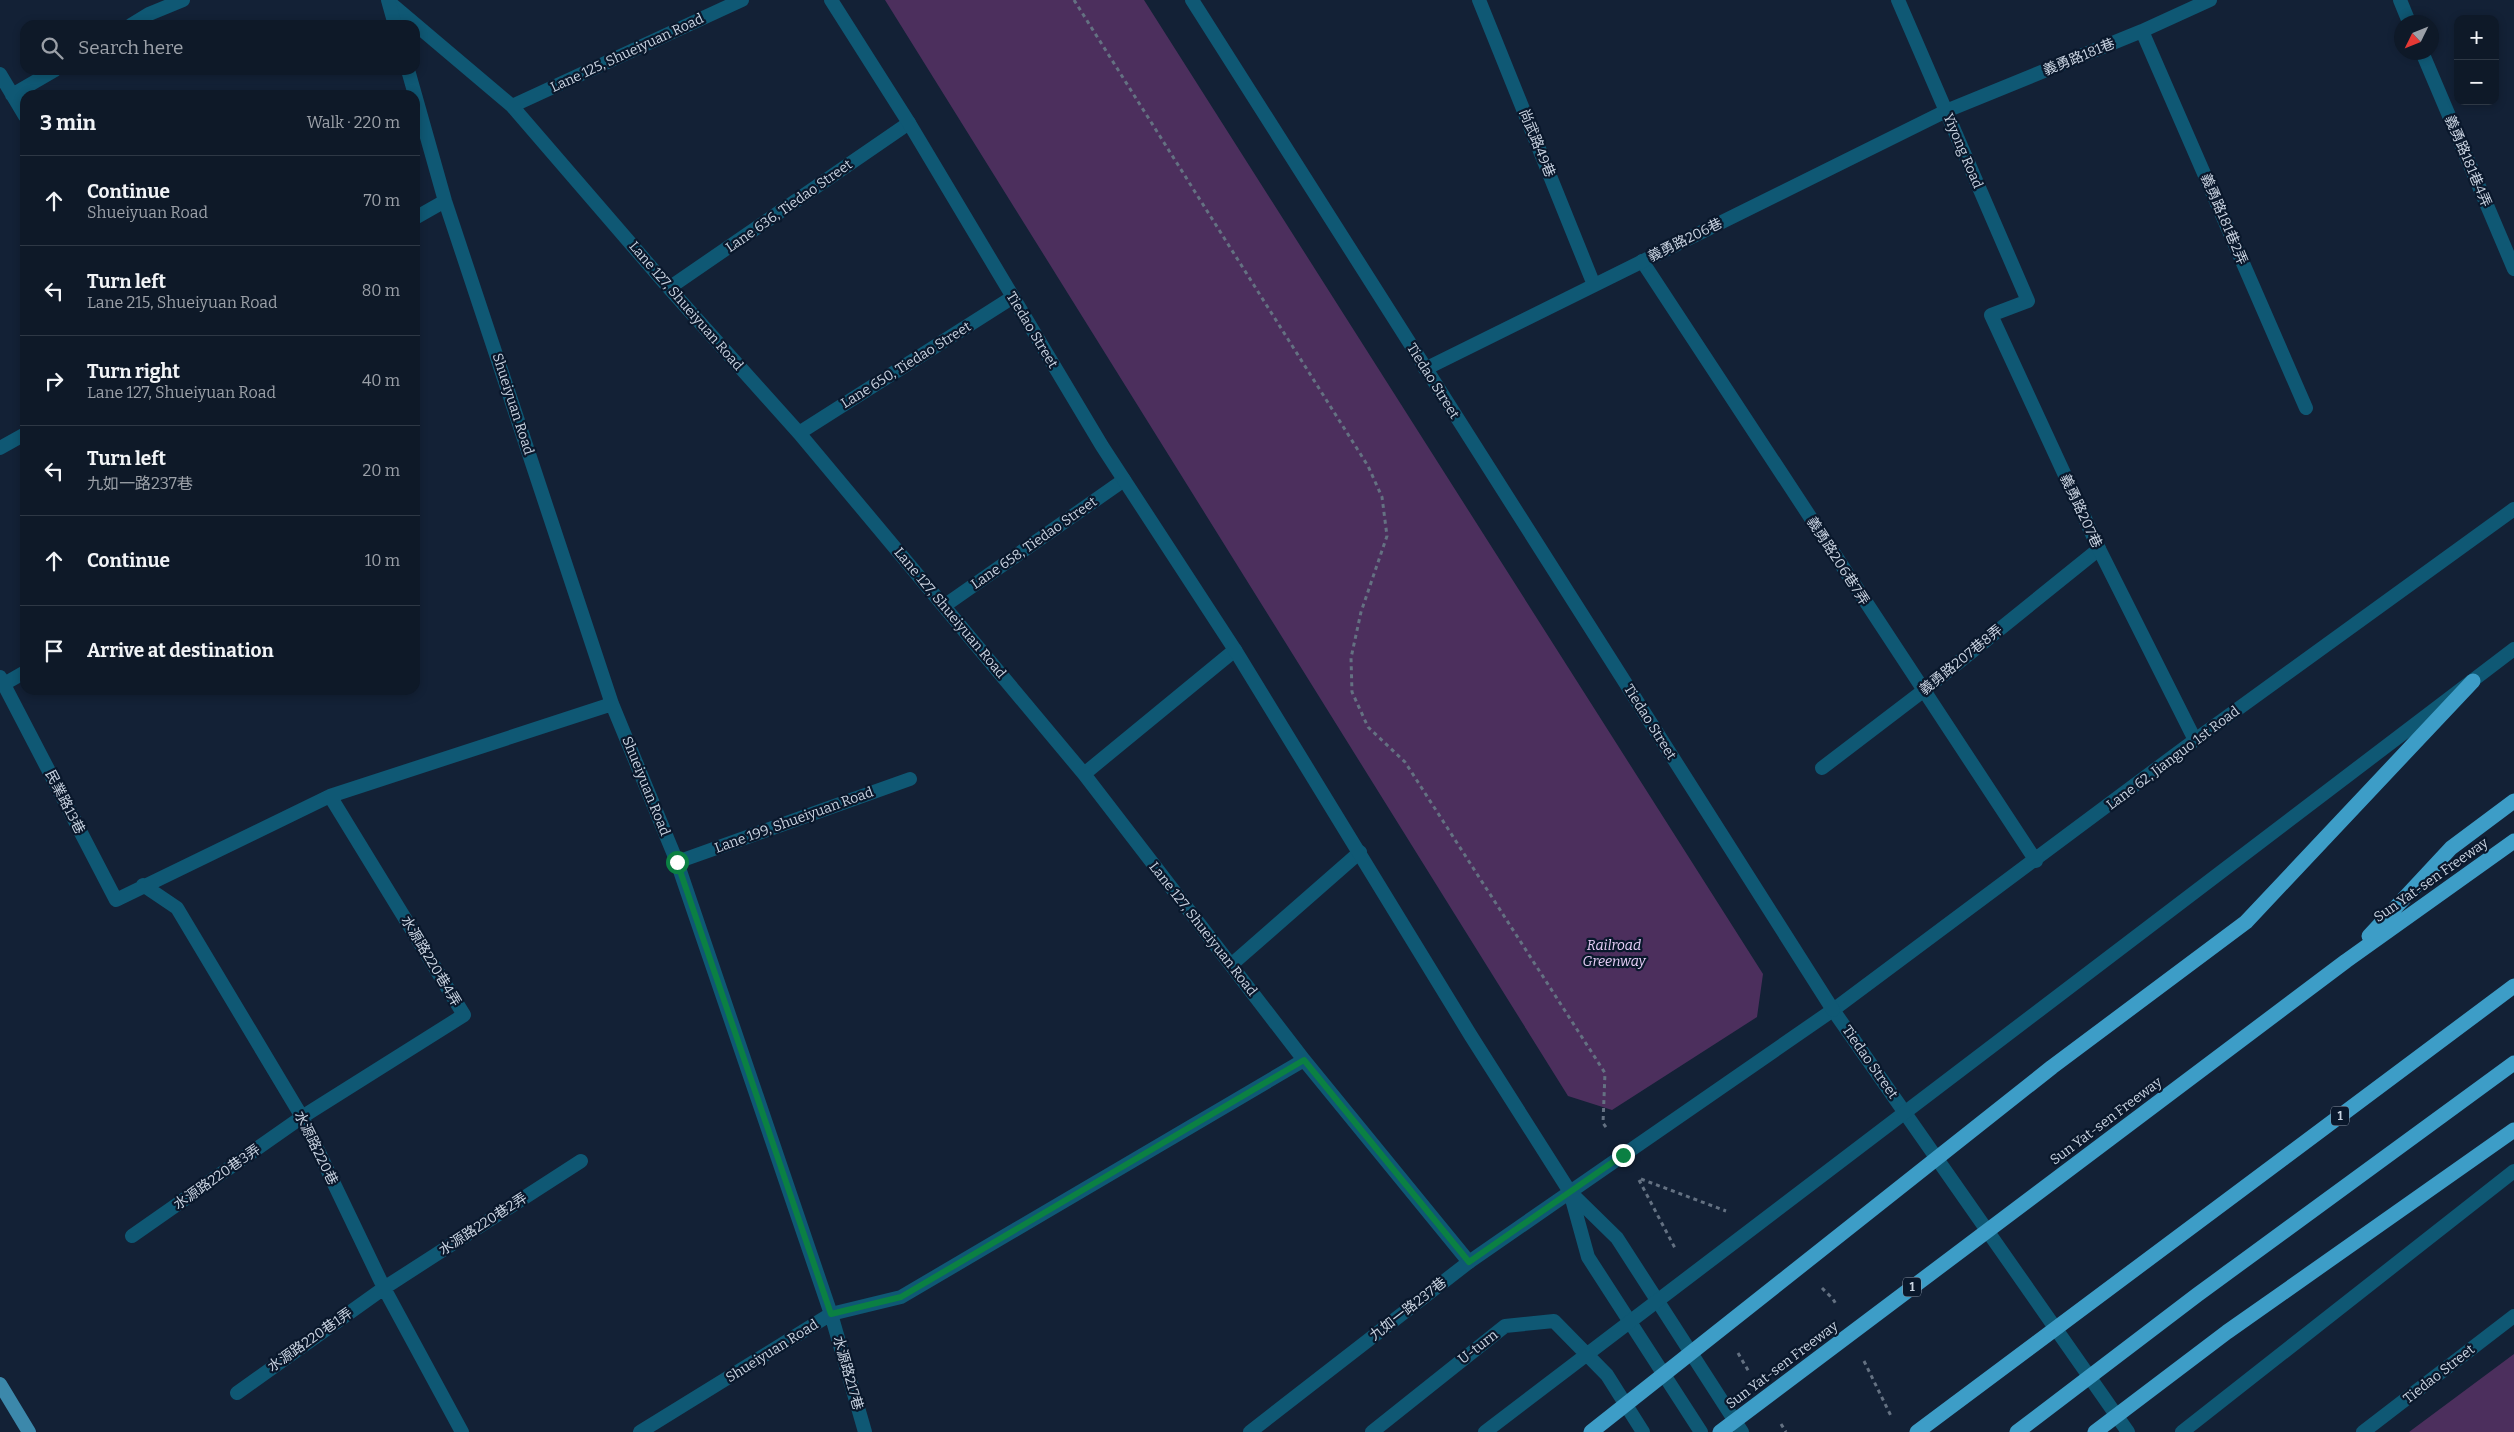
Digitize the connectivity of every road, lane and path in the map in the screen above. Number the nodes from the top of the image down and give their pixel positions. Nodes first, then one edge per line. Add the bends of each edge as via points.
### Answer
1 (183, 0) edge
2 (742, 0) edge
3 (831, 0) edge
4 (1074, 0) edge
5 (1192, 0) edge
6 (1479, 0) edge
7 (1898, 0) edge
8 (2210, 0) edge
9 (2400, 0) edge
10 (388, 1) edge
11 (2406, 15) edge
12 (139, 20) edge
13 (394, 20) edge
14 (410, 20) edge
15 (420, 28) edge
16 (2142, 31) junction
17 (2425, 60) edge
18 (0, 74) edge
19 (46, 75) edge
20 (409, 75) edge
21 (20, 90) edge
22 (20, 90) edge
23 (414, 90) edge
24 (12, 95) junction
25 (512, 106) junction
26 (20, 108) edge
27 (1946, 111) junction
28 (420, 112) edge
29 (909, 123) junction
30 (445, 201) junction
31 (420, 215) edge
32 (1642, 261) junction
33 (2514, 269) edge
34 (1594, 285) junction
35 (669, 288) junction
36 (1012, 297) junction
37 (2028, 301) joint
38 (1425, 369) junction
39 (2306, 408) dead end
40 (798, 433) junction
41 (20, 437) edge
42 (0, 448) edge
43 (1124, 480) junction
44 (2514, 509) edge
45 (2099, 549) junction
46 (944, 606) junction
47 (2514, 649) edge
48 (1235, 650) junction
49 (20, 674) edge
50 (2, 680) edge
51 (2473, 681) junction
52 (1923, 691) junction
53 (612, 704) junction
54 (2196, 740) junction
55 (1822, 768) dead end
56 (1084, 774) junction
57 (910, 779) dead end
58 (330, 796) junction
59 (2514, 801) edge
60 (2514, 841) edge
61 (1360, 852) junction
62 (2036, 861) junction
63 (677, 862) junction
64 (143, 885) junction
65 (2346, 961) junction
66 (1231, 965) junction
67 (2514, 986) edge
68 (1833, 1010) junction
69 (1304, 1060) junction
70 (2514, 1063) edge
71 (302, 1117) junction
72 (1603, 1123) dead end
73 (2514, 1130) edge
74 (581, 1161) dead end
75 (2514, 1171) edge
76 (1638, 1178) dead end
77 (1570, 1192) junction
78 (132, 1236) dead end
79 (1669, 1239) dead end
80 (1469, 1262) junction
81 (384, 1288) junction
82 (831, 1314) junction
83 (2514, 1316) edge
84 (0, 1384) edge
85 (236, 1393) dead end
86 (29, 1432) edge
87 (462, 1432) edge
88 (640, 1432) edge
89 (865, 1432) edge
90 (1250, 1432) edge
91 (1372, 1432) edge
92 (1485, 1432) edge
93 (1591, 1432) edge
94 (1643, 1432) edge
95 (1701, 1432) edge
96 (1720, 1432) edge
97 (1742, 1432) edge
98 (1917, 1432) edge
99 (2017, 1432) edge
100 (2095, 1432) edge
101 (2128, 1432) edge
102 (2182, 1432) edge
103 (2363, 1432) edge

1 - 12 street
2 - 25 street, Lane 125, Shueiyuan Road
3 - 29 street, Tiedao Street
4 - 72 path via 1368,466 1382,497 1387,536 1361,612 1350,658 1352,692 1368,727 1405,762 1605,1073
5 - 38 street, Tiedao Street
6 - 34 street, 尚武路49巷
7 - 27 street, Yiyong Road
8 - 16 street, 義勇路181巷
9 - 11 street
10 - 13 street
10 - 14 street, Lane 127, Shueiyuan Road
15 - 25 street, Lane 127, Shueiyuan Road
16 - 27 street, 義勇路181巷
16 - 39 street, 義勇路181巷2弄
17 - 33 street, 義勇路181巷4弄
18 - 24 street
19 - 22 street
20 - 23 street, Shueiyuan Road
21 - 24 street
24 - 26 street
25 - 35 street, Lane 127, Shueiyuan Road
27 - 32 street, 義勇路206巷
27 - 37 street, Yiyong Road
28 - 30 street, Shueiyuan Road
29 - 35 street, Lane 636, Tiedao Street
29 - 36 street, Tiedao Street
30 - 31 street
30 - 53 street, Shueiyuan Road
32 - 34 street, 義勇路206巷
32 - 52 street, 義勇路206巷7弄
34 - 38 street, 義勇路206巷
35 - 40 street, Lane 127, Shueiyuan Road
36 - 40 street, Lane 650, Tiedao Street
36 - 43 street, Tiedao Street
37 - 45 street, 義勇路207巷 via 1991,315
38 - 68 street, Tiedao Street
40 - 46 street, Lane 127, Shueiyuan Road
41 - 42 street
43 - 46 street, Lane 658, Tiedao Street
43 - 48 street, Tiedao Street
44 - 54 street, Lane 62, Jianguo 1st Road
45 - 52 street, 義勇路207巷8弄
45 - 54 street, 義勇路207巷
46 - 56 street, Lane 127, Shueiyuan Road
47 - 51 street
48 - 56 street
48 - 61 street, Tiedao Street
49 - 50 street
50 - 64 street, 民業路13巷 via 116,900
51 - 92 street
51 - 93 highway via 2246,922 2052,1067
52 - 55 street, 義勇路207巷8弄
52 - 62 street, 義勇路206巷7弄
53 - 58 street
53 - 63 street, Shueiyuan Road
54 - 62 street, Lane 62, Jianguo 1st Road
56 - 66 street, Lane 127, Shueiyuan Road
57 - 63 street, Lane 199, Shueiyuan Road
58 - 64 street
58 - 71 street, 水源路220巷4弄 via 464,1015
59 - 65 highway via 2451,848
60 - 65 highway, Sun Yat-sen Freeway / 1
61 - 66 street
61 - 77 street, Tiedao Street
62 - 68 street, Lane 62, Jianguo 1st Road
63 - 82 street, Shueiyuan Road
64 - 71 street, 水源路220巷 via 177,908
65 - 96 highway, Sun Yat-sen Freeway / 1
66 - 69 street, Lane 127, Shueiyuan Road
67 - 98 highway, 1
68 - 77 street, Lane 62, Jianguo 1st Road
68 - 101 street, Tiedao Street
69 - 80 street, Lane 127, Shueiyuan Road
69 - 82 street via 901,1297
70 - 99 highway via 2197,1295
71 - 78 street, 水源路220巷3弄
71 - 81 street, 水源路220巷
73 - 100 highway via 2227,1332
74 - 81 street, 水源路220巷2弄
75 - 102 street
76 - 79 path
77 - 80 street, 九如一路237巷
77 - 95 street, Tiedao Street via 1588,1257
77 - 97 street, Tiedao Street via 1617,1238
80 - 90 street, 九如一路237巷
81 - 85 street, 水源路220巷1弄
81 - 87 street, 水源路220巷
82 - 88 street, Shueiyuan Road
82 - 89 street, 水源路217巷
83 - 103 street, Tiedao Street
84 - 86 main road
91 - 94 street, U-turn via 1505,1326 1554,1321 1607,1375

